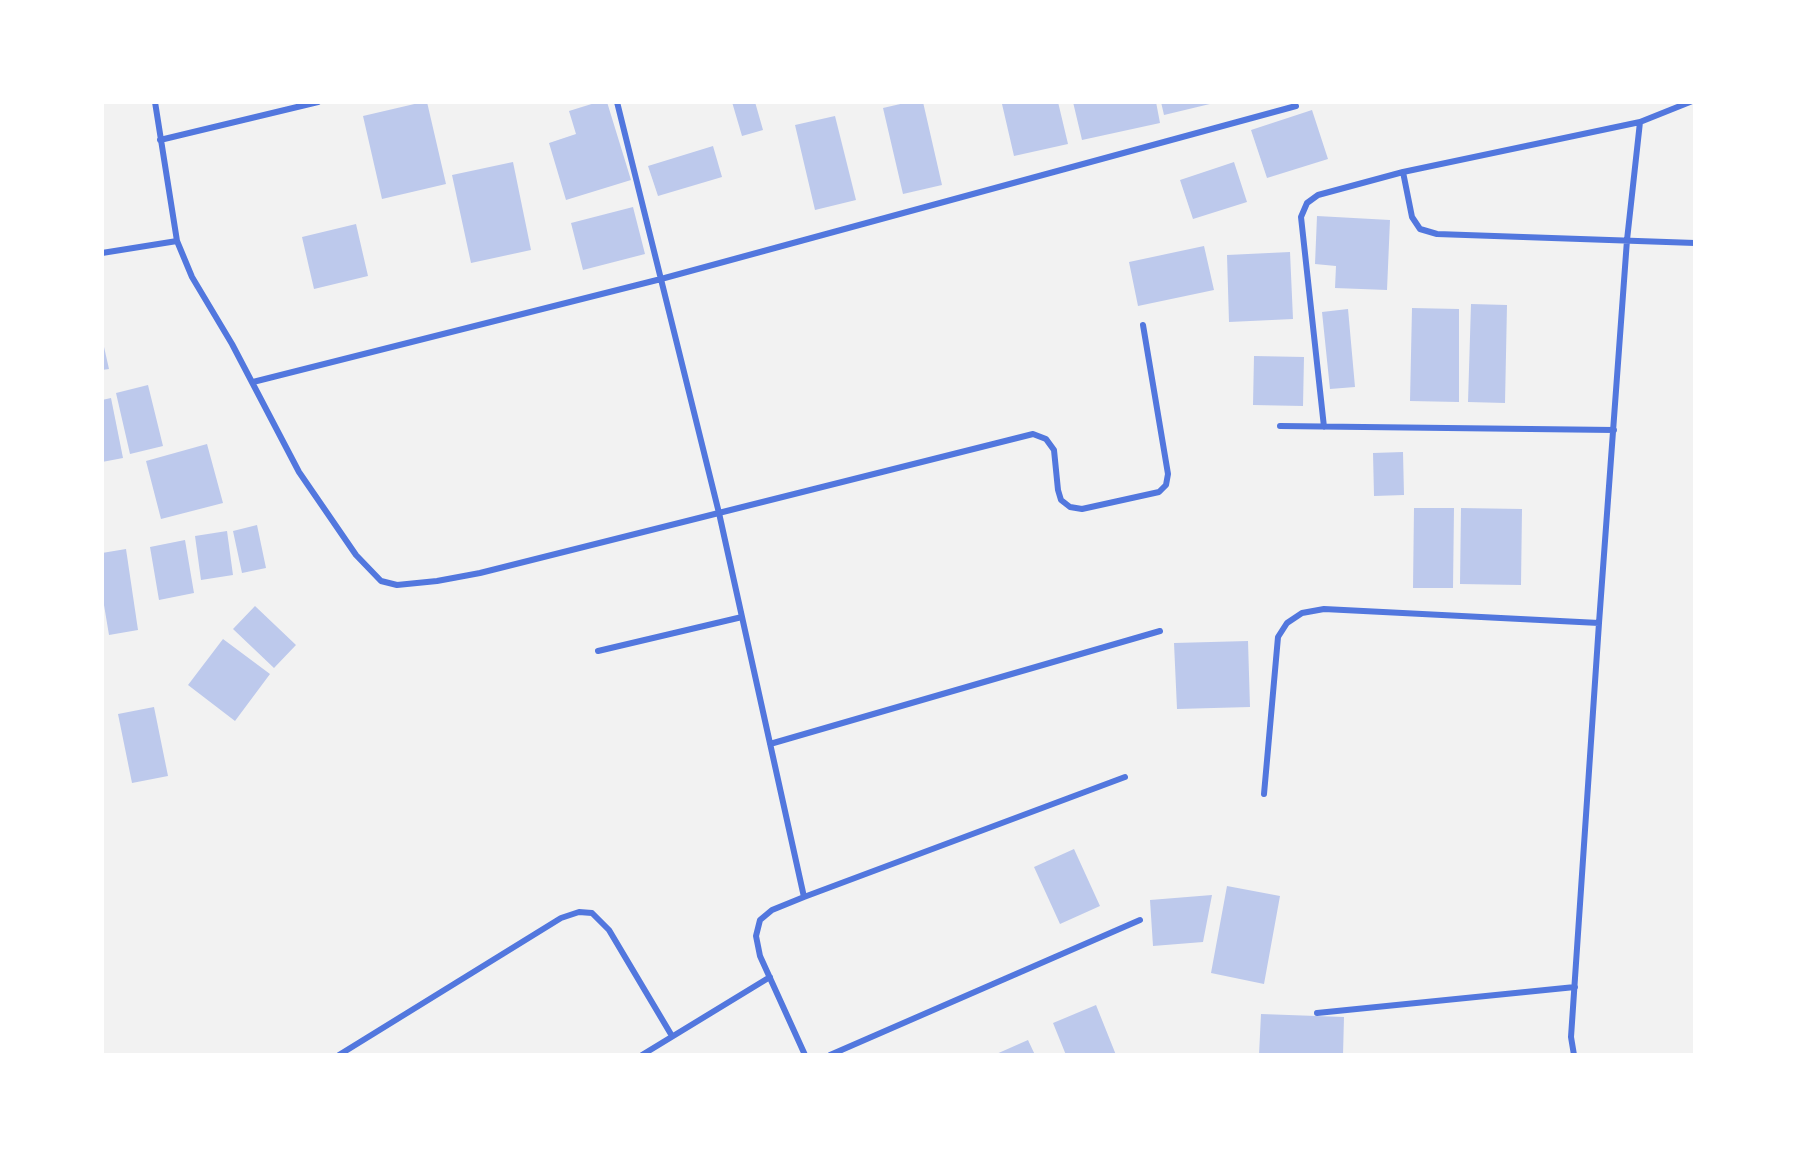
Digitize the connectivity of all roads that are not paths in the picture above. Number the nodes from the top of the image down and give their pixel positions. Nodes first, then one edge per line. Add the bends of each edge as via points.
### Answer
1 (155, 102) edge
2 (318, 102) edge
3 (617, 102) edge
4 (1690, 102) edge
5 (1296, 106) dead end
6 (1640, 122) junction
7 (160, 140) junction
8 (1403, 172) junction
9 (1627, 240) junction
10 (177, 241) junction
11 (1695, 243) edge
12 (102, 253) edge
13 (661, 279) junction
14 (1143, 326) dead end
15 (253, 382) junction
16 (1280, 426) dead end
17 (1324, 427) junction
18 (1614, 430) junction
19 (719, 513) junction
20 (742, 617) junction
21 (1599, 623) junction
22 (1160, 631) dead end
23 (598, 651) dead end
24 (770, 744) junction
25 (1125, 777) dead end
26 (1264, 794) dead end
27 (804, 897) junction
28 (1140, 920) dead end
29 (770, 977) junction
30 (1575, 987) junction
31 (1317, 1013) dead end
32 (672, 1036) junction
33 (339, 1055) edge
34 (642, 1055) edge
35 (805, 1055) edge
36 (830, 1055) edge
37 (1574, 1055) edge

1 - 7 street
2 - 7 street
3 - 13 street
4 - 6 street
5 - 13 street
6 - 8 street
6 - 9 street
7 - 10 street
8 - 9 street via 1412,217 1420,229 1437,234
8 - 17 street via 1317,195 1306,203 1301,217
9 - 11 street
9 - 18 street
10 - 12 street
10 - 15 street via 192,277
13 - 15 street
13 - 19 street
14 - 19 street via 1168,474 1166,485 1159,492 1070,507 1061,500 1058,490 1053,450 1046,439 1033,434
15 - 19 street via 299,472 356,555 381,581 388,583 437,581 480,573
16 - 17 street
17 - 18 street
18 - 21 street
19 - 20 street
20 - 23 street
20 - 24 street
21 - 26 street via 1324,609 1302,613 1287,623 1278,637
21 - 30 street
22 - 24 street
24 - 27 street
25 - 27 street
27 - 29 street via 772,910 760,920 756,936
28 - 36 street
29 - 32 street
29 - 35 street
30 - 31 street
30 - 37 street
32 - 33 street via 609,930 592,913 579,912 561,918
32 - 34 street

